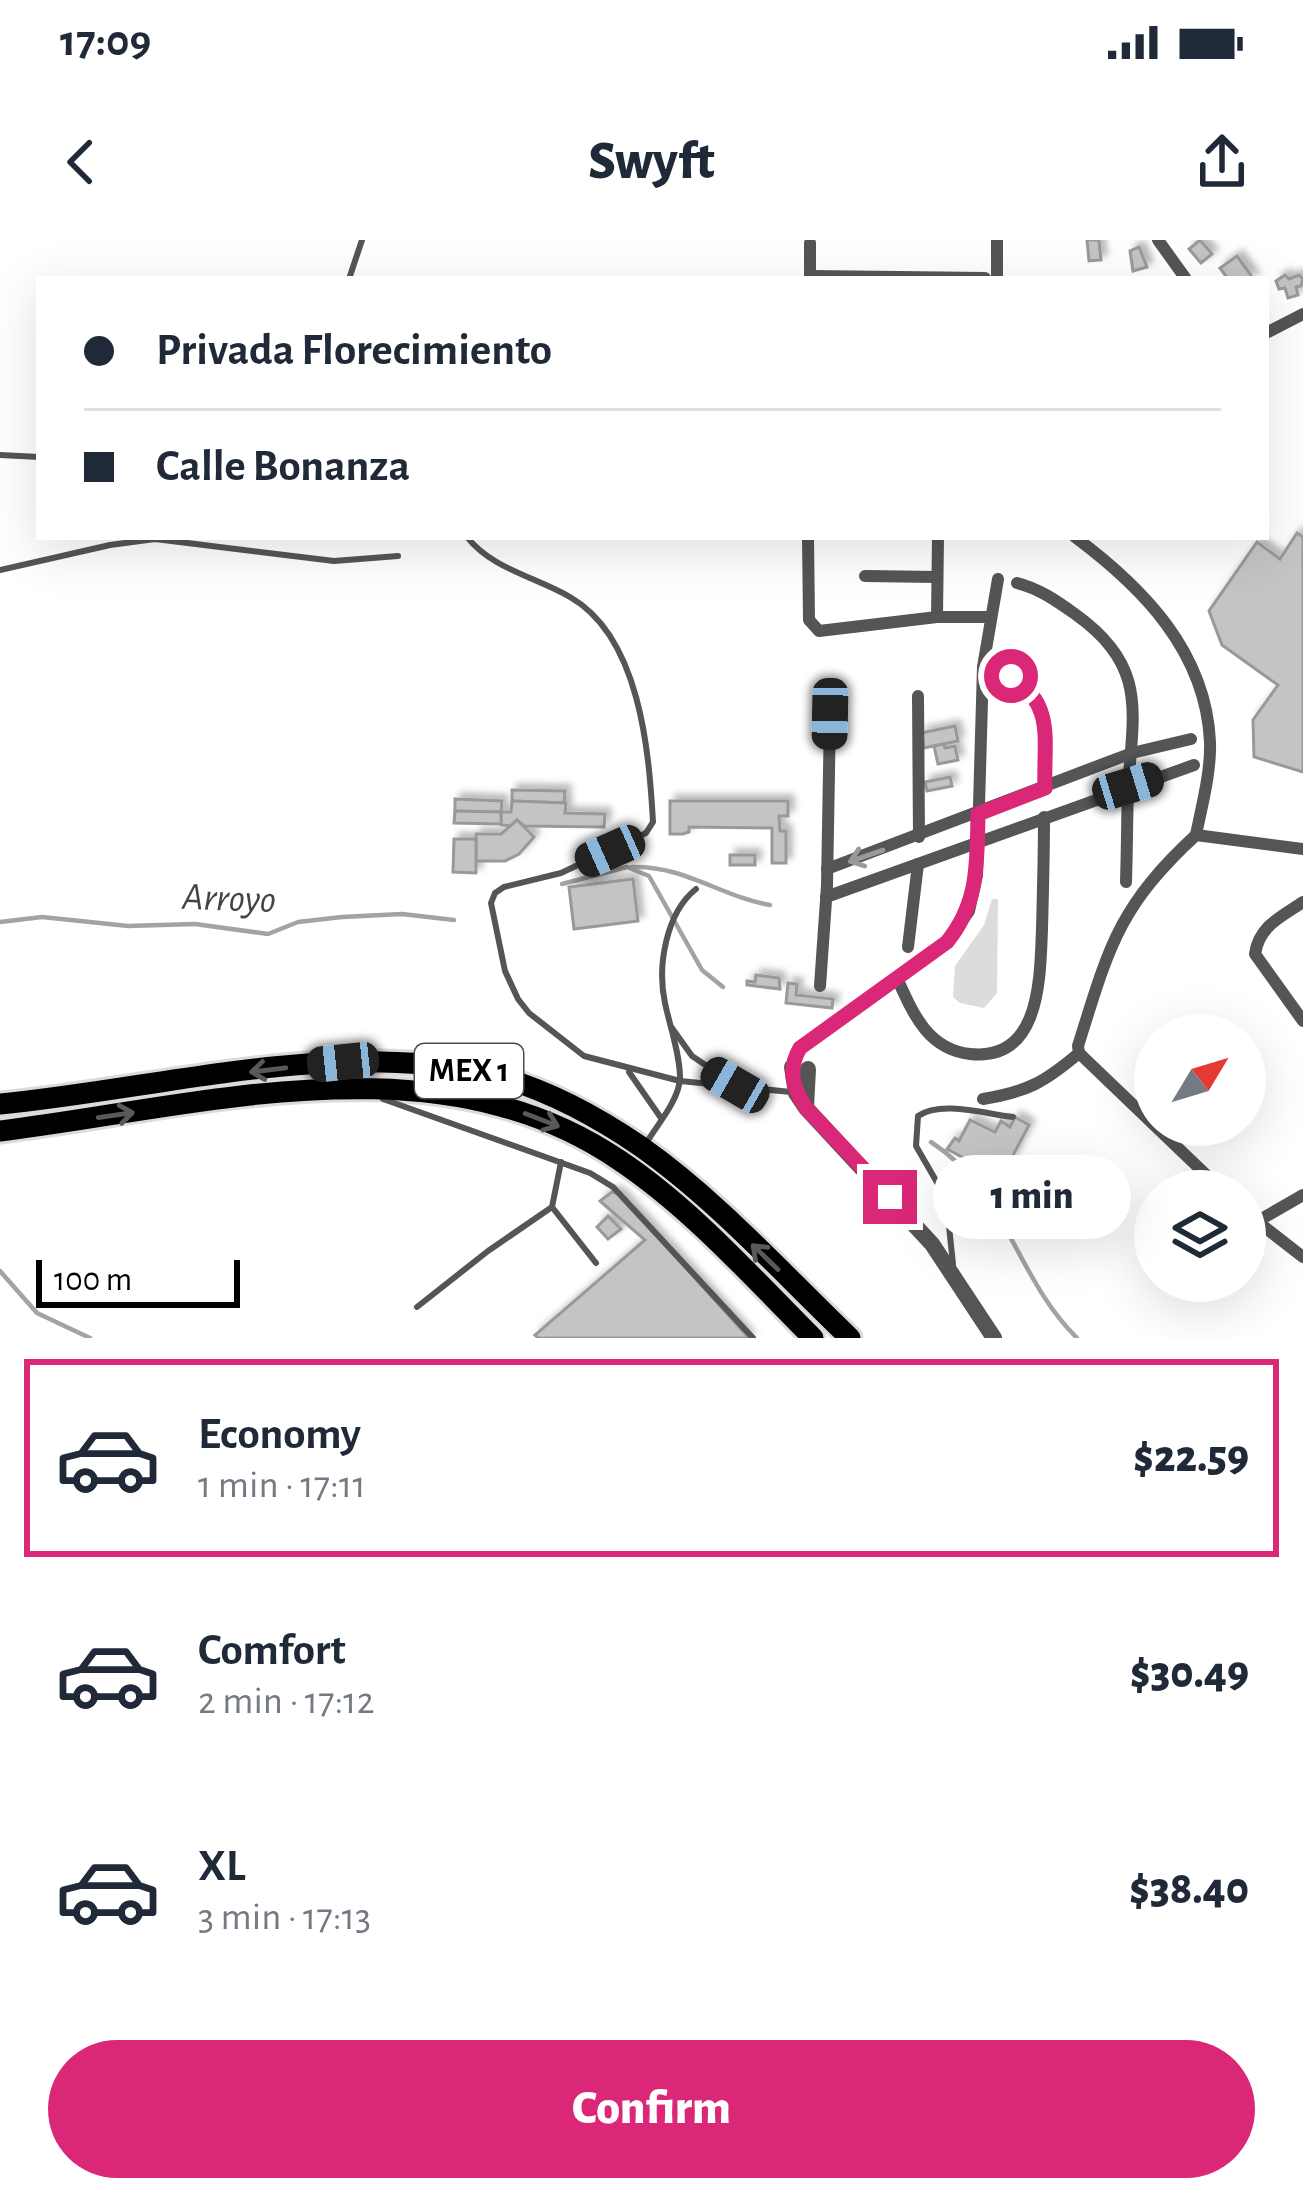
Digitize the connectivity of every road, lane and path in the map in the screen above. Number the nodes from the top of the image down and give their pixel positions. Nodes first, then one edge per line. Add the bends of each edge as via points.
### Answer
1 (362, 240) edge
2 (997, 240) edge
3 (1158, 240) edge
4 (810, 243) edge
5 (350, 276) edge
6 (810, 276) edge
7 (998, 276) edge
8 (1184, 276) edge
9 (1303, 315) edge
10 (1269, 332) edge
11 (0, 455) edge
12 (36, 457) edge
13 (146, 540) edge
14 (163, 540) edge
15 (470, 540) edge
16 (808, 540) edge
17 (938, 540) edge
18 (1079, 540) edge
19 (398, 556) dead end
20 (0, 570) edge
21 (865, 576) dead end
22 (937, 577) junction
23 (998, 579) dead end
24 (1017, 583) dead end
25 (991, 616) junction
26 (937, 617) junction
27 (1011, 676) dead end
28 (918, 696) dead end
29 (830, 714) dead end
30 (1191, 739) dead end
31 (1132, 753) junction
32 (1194, 765) dead end
33 (1128, 786) junction
34 (1045, 788) junction
35 (978, 814) junction
36 (1044, 817) junction
37 (918, 831) junction
38 (1196, 835) junction
39 (977, 842) junction
40 (1303, 849) edge
41 (918, 864) junction
42 (827, 869) junction
43 (1126, 882) dead end
44 (696, 889) dead end
45 (827, 891) junction
46 (1303, 902) edge
47 (908, 947) dead end
48 (897, 978) junction
49 (820, 986) dead end
50 (1303, 1021) edge
51 (670, 1023) junction
52 (1079, 1053) junction
53 (800, 1068) joint
54 (628, 1070) junction
55 (680, 1081) junction
56 (735, 1085) junction
57 (352, 1089) junction
58 (803, 1098) junction
59 (983, 1099) dead end
60 (0, 1104) edge
61 (661, 1118) junction
62 (1013, 1118) dead end
63 (0, 1131) edge
64 (643, 1148) junction
65 (561, 1162) junction
66 (1201, 1170) edge
67 (1303, 1195) edge
68 (552, 1207) junction
69 (1266, 1210) edge
70 (1266, 1229) edge
71 (1303, 1258) edge
72 (596, 1263) dead end
73 (954, 1274) junction
74 (417, 1307) dead end
75 (753, 1338) edge
76 (813, 1338) edge
77 (850, 1338) edge
78 (994, 1338) edge

1 - 5 lane
2 - 7 street
3 - 8 street
4 - 6 street
9 - 10 street
11 - 12 lane
13 - 20 lane
14 - 19 lane via 334,561
15 - 54 lane via 494,561 591,611 636,697 648,742 651,828 561,872 504,887 491,903 505,970 529,1013 584,1057
16 - 26 street via 809,620 820,631
17 - 22 street
18 - 38 street via 1164,618 1202,696 1210,742
21 - 22 street
22 - 26 street
23 - 25 street
24 - 31 street via 1095,628 1118,656 1136,714
25 - 26 street
25 - 35 street
27 - 34 street via 1041,706
28 - 37 street
29 - 42 street
30 - 31 street
31 - 33 street
31 - 34 street
32 - 33 street
33 - 36 street
33 - 43 street
34 - 35 street
35 - 37 street
35 - 39 street
36 - 39 street
36 - 48 street via 1041,982 1026,1028 998,1052 945,1048 916,1021
37 -> 42 street
38 - 40 street
38 - 52 street via 1151,878 1122,921
39 - 41 street
39 - 48 street via 974,893 960,926
41 - 45 street
41 - 47 street
42 - 45 street
44 - 51 lane via 672,916 663,971
45 - 49 street
46 - 50 street via 1265,927 1255,955
48 - 53 street via 818,1038
51 - 55 lane
51 - 56 lane via 692,1055
52 - 59 street via 1024,1093
52 - 66 street
53 - 58 street
54 - 55 lane
54 - 61 lane
55 - 56 lane
55 - 61 lane
56 - 58 lane
63 -> 57 highway, MEX 1
57 - 65 lane
57 -> 76 highway, MEX 1 via 459,1094 580,1136 662,1192
58 - 73 street
64 -> 60 highway, MEX 1 via 527,1086 376,1060
61 - 64 lane
62 - 73 lane via 940,1109 918,1116 916,1146 946,1198
77 -> 64 highway, MEX 1
65 - 68 lane
65 - 75 lane via 613,1187
67 - 69 street
68 - 72 lane
68 - 74 lane
70 - 71 street
73 - 78 street

